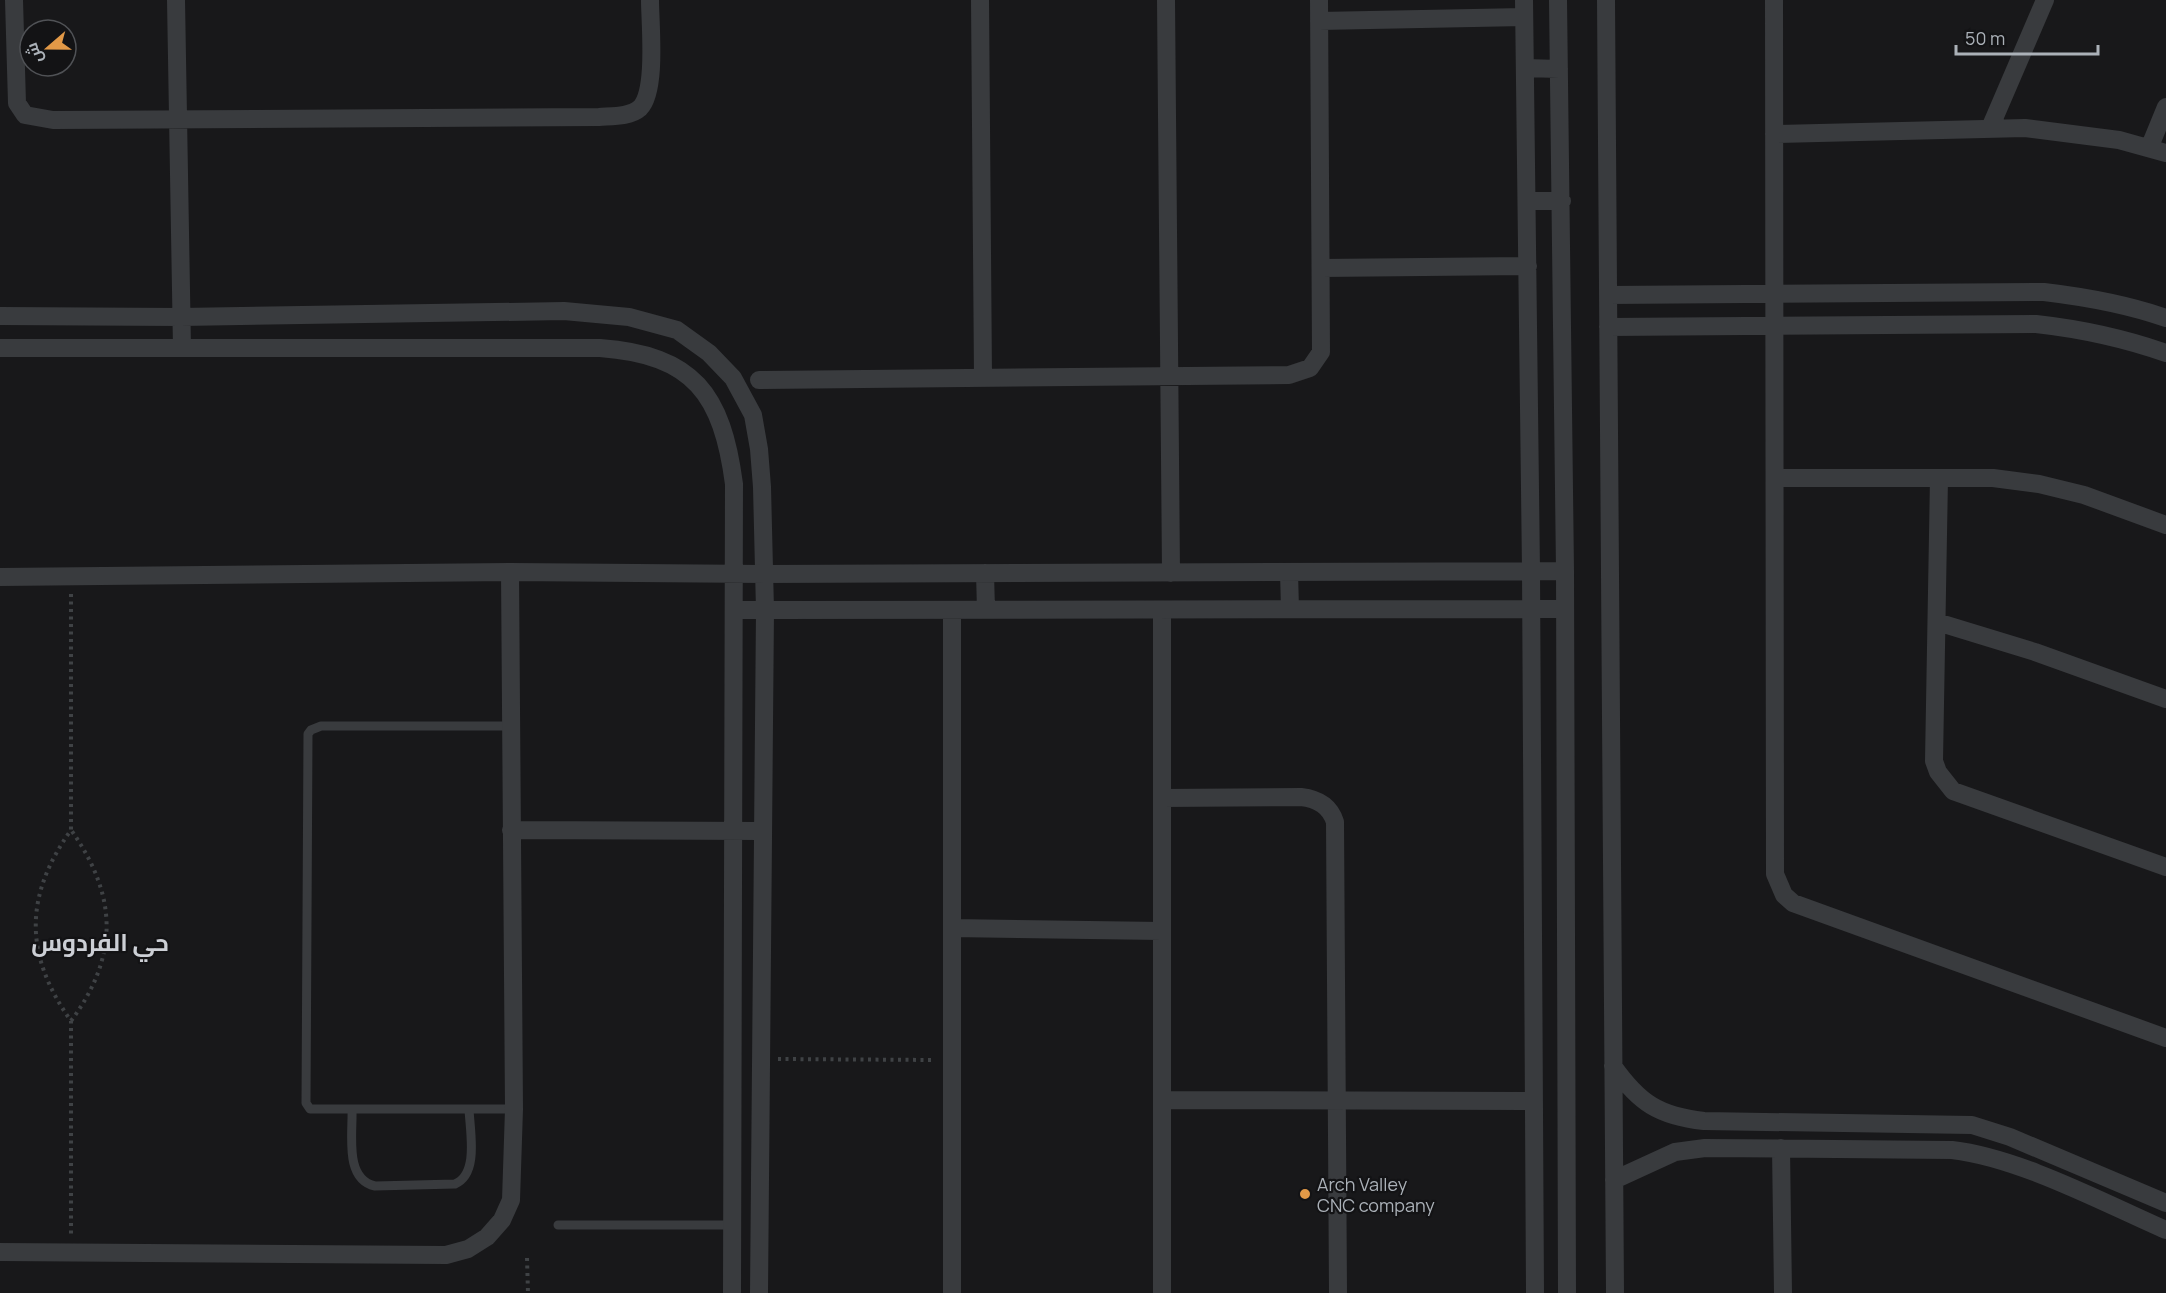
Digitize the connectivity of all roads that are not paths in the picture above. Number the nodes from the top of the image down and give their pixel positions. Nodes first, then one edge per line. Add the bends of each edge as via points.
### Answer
1 (14, 0) edge
2 (176, 0) edge
3 (650, 0) edge
4 (980, 0) edge
5 (1166, 0) edge
6 (1319, 0) edge
7 (1558, 0) edge
8 (1606, 0) edge
9 (1774, 0) edge
10 (2038, 2) edge
11 (1524, 9) edge
12 (1319, 21) junction
13 (1525, 68) junction
14 (1560, 69) junction
15 (2166, 107) edge
16 (178, 120) junction
17 (1990, 128) junction
18 (1774, 134) junction
19 (2158, 149) edge
20 (1528, 201) junction
21 (1562, 201) junction
22 (1528, 266) junction
23 (1321, 268) junction
24 (1774, 294) junction
25 (1608, 296) junction
26 (382, 315) junction
27 (0, 316) edge
28 (181, 317) junction
29 (2166, 318) edge
30 (1774, 326) junction
31 (1608, 327) junction
32 (381, 346) junction
33 (0, 348) edge
34 (182, 348) junction
35 (2166, 353) edge
36 (1169, 376) junction
37 (983, 377) junction
38 (759, 380) dead end
39 (1775, 478) junction
40 (1940, 478) junction
41 (2166, 525) edge
42 (1531, 571) junction
43 (1565, 571) junction
44 (510, 572) junction
45 (1289, 572) junction
46 (734, 573) junction
47 (985, 573) junction
48 (1171, 573) junction
49 (764, 574) junction
50 (0, 577) edge
51 (986, 609) junction
52 (1162, 609) junction
53 (1290, 609) junction
54 (1531, 609) junction
55 (1564, 609) junction
56 (734, 610) junction
57 (765, 610) junction
58 (952, 610) junction
59 (1937, 622) junction
60 (2166, 699) edge
61 (510, 726) junction
62 (1162, 798) junction
63 (511, 830) junction
64 (734, 831) junction
65 (762, 831) junction
66 (2166, 867) edge
67 (1564, 898) junction
68 (1533, 899) junction
69 (952, 927) junction
70 (1162, 932) junction
71 (2166, 1038) edge
72 (1613, 1066) junction
73 (1162, 1100) junction
74 (1337, 1101) junction
75 (1533, 1101) junction
76 (352, 1109) junction
77 (469, 1109) junction
78 (514, 1109) junction
79 (734, 1143) junction
80 (762, 1143) junction
81 (1781, 1148) junction
82 (1565, 1163) junction
83 (1534, 1164) junction
84 (1614, 1180) junction
85 (2166, 1203) edge
86 (558, 1225) dead end
87 (734, 1225) junction
88 (2166, 1230) edge
89 (0, 1252) edge
90 (732, 1293) edge
91 (759, 1293) edge
92 (952, 1293) edge
93 (1162, 1293) edge
94 (1338, 1293) edge
95 (1534, 1293) edge
96 (1567, 1293) edge
97 (1615, 1293) edge
98 (1783, 1293) edge

1 - 16 street via 15,89 17,103 25,115 53,120
2 - 16 street
3 - 16 street via 648,93 640,108 627,114
4 - 37 street
5 - 36 street
6 - 12 street
7 - 14 street
8 - 25 street
9 - 18 street
10 - 17 street
11 - 12 street
11 - 13 street
12 - 23 street
13 - 14 street
13 - 20 street
14 - 21 street
15 - 19 street
16 - 28 street
17 - 18 street
17 - 19 street via 2077,133
18 - 24 street
20 - 21 street
20 - 22 street
21 - 43 street
22 - 23 street
22 - 42 street
23 - 36 street via 1321,352 1310,368 1289,375
24 - 25 street
24 - 29 street via 2044,292 2091,298
24 - 30 street
25 - 31 street
26 - 28 street
26 - 32 street
26 - 49 street via 564,311 653,322 694,341 733,378 753,415 762,487
27 - 28 street
28 - 34 street
30 - 31 street
30 - 35 street via 2036,324 2130,340
30 - 39 street
31 - 72 street
32 - 34 street
32 - 46 street via 632,350 659,358 684,372 705,392 729,445 734,484
33 - 34 street
36 - 37 street
36 - 48 street
37 - 38 street
39 - 40 street
39 - 71 street via 1775,874 1784,895 1792,903
40 - 41 street via 1993,478 2039,484 2084,495
40 - 59 street
42 - 43 street
42 - 45 street
42 - 54 street
43 - 55 street
44 - 46 street
44 - 50 street
44 - 61 street
45 - 48 street
45 - 53 street
46 - 49 street
46 - 56 street
47 - 48 street
47 - 49 street
47 - 51 street
49 - 57 street
51 - 52 street
51 - 58 street
52 - 53 street
52 - 62 street
53 - 54 street
54 - 55 street
54 - 68 street
55 - 67 street
56 - 57 street
56 - 64 street
57 - 58 street
57 - 65 street
58 - 69 street
59 - 60 street
59 - 66 street via 1934,761 1944,783 1953,791
61 - 63 street
61 - 76 lane via 321,726 308,734 306,1103 310,1109
62 - 70 street
62 - 74 street via 1310,798 1333,813
63 - 64 street
63 - 78 street
64 - 65 street
64 - 79 street
65 - 80 street
67 - 68 street
67 - 82 street
68 - 75 street
69 - 70 street
69 - 92 street
70 - 73 street
72 - 84 street
72 - 85 street via 1629,1089 1677,1118 1972,1125 2010,1137
73 - 74 street
73 - 93 street
74 - 75 street
74 - 94 street
75 - 83 street
76 - 77 lane
76 - 77 lane via 354,1168 366,1184 375,1186 463,1181 470,1164
77 - 78 lane
78 - 89 street via 512,1200 487,1238 468,1249 446,1255
79 - 80 street
79 - 87 street
80 - 91 street
81 - 84 street via 1675,1152
81 - 88 street via 1972,1152 2011,1163
81 - 98 street
82 - 83 street
82 - 96 street
83 - 95 street
84 - 97 street
86 - 87 lane
87 - 90 street

